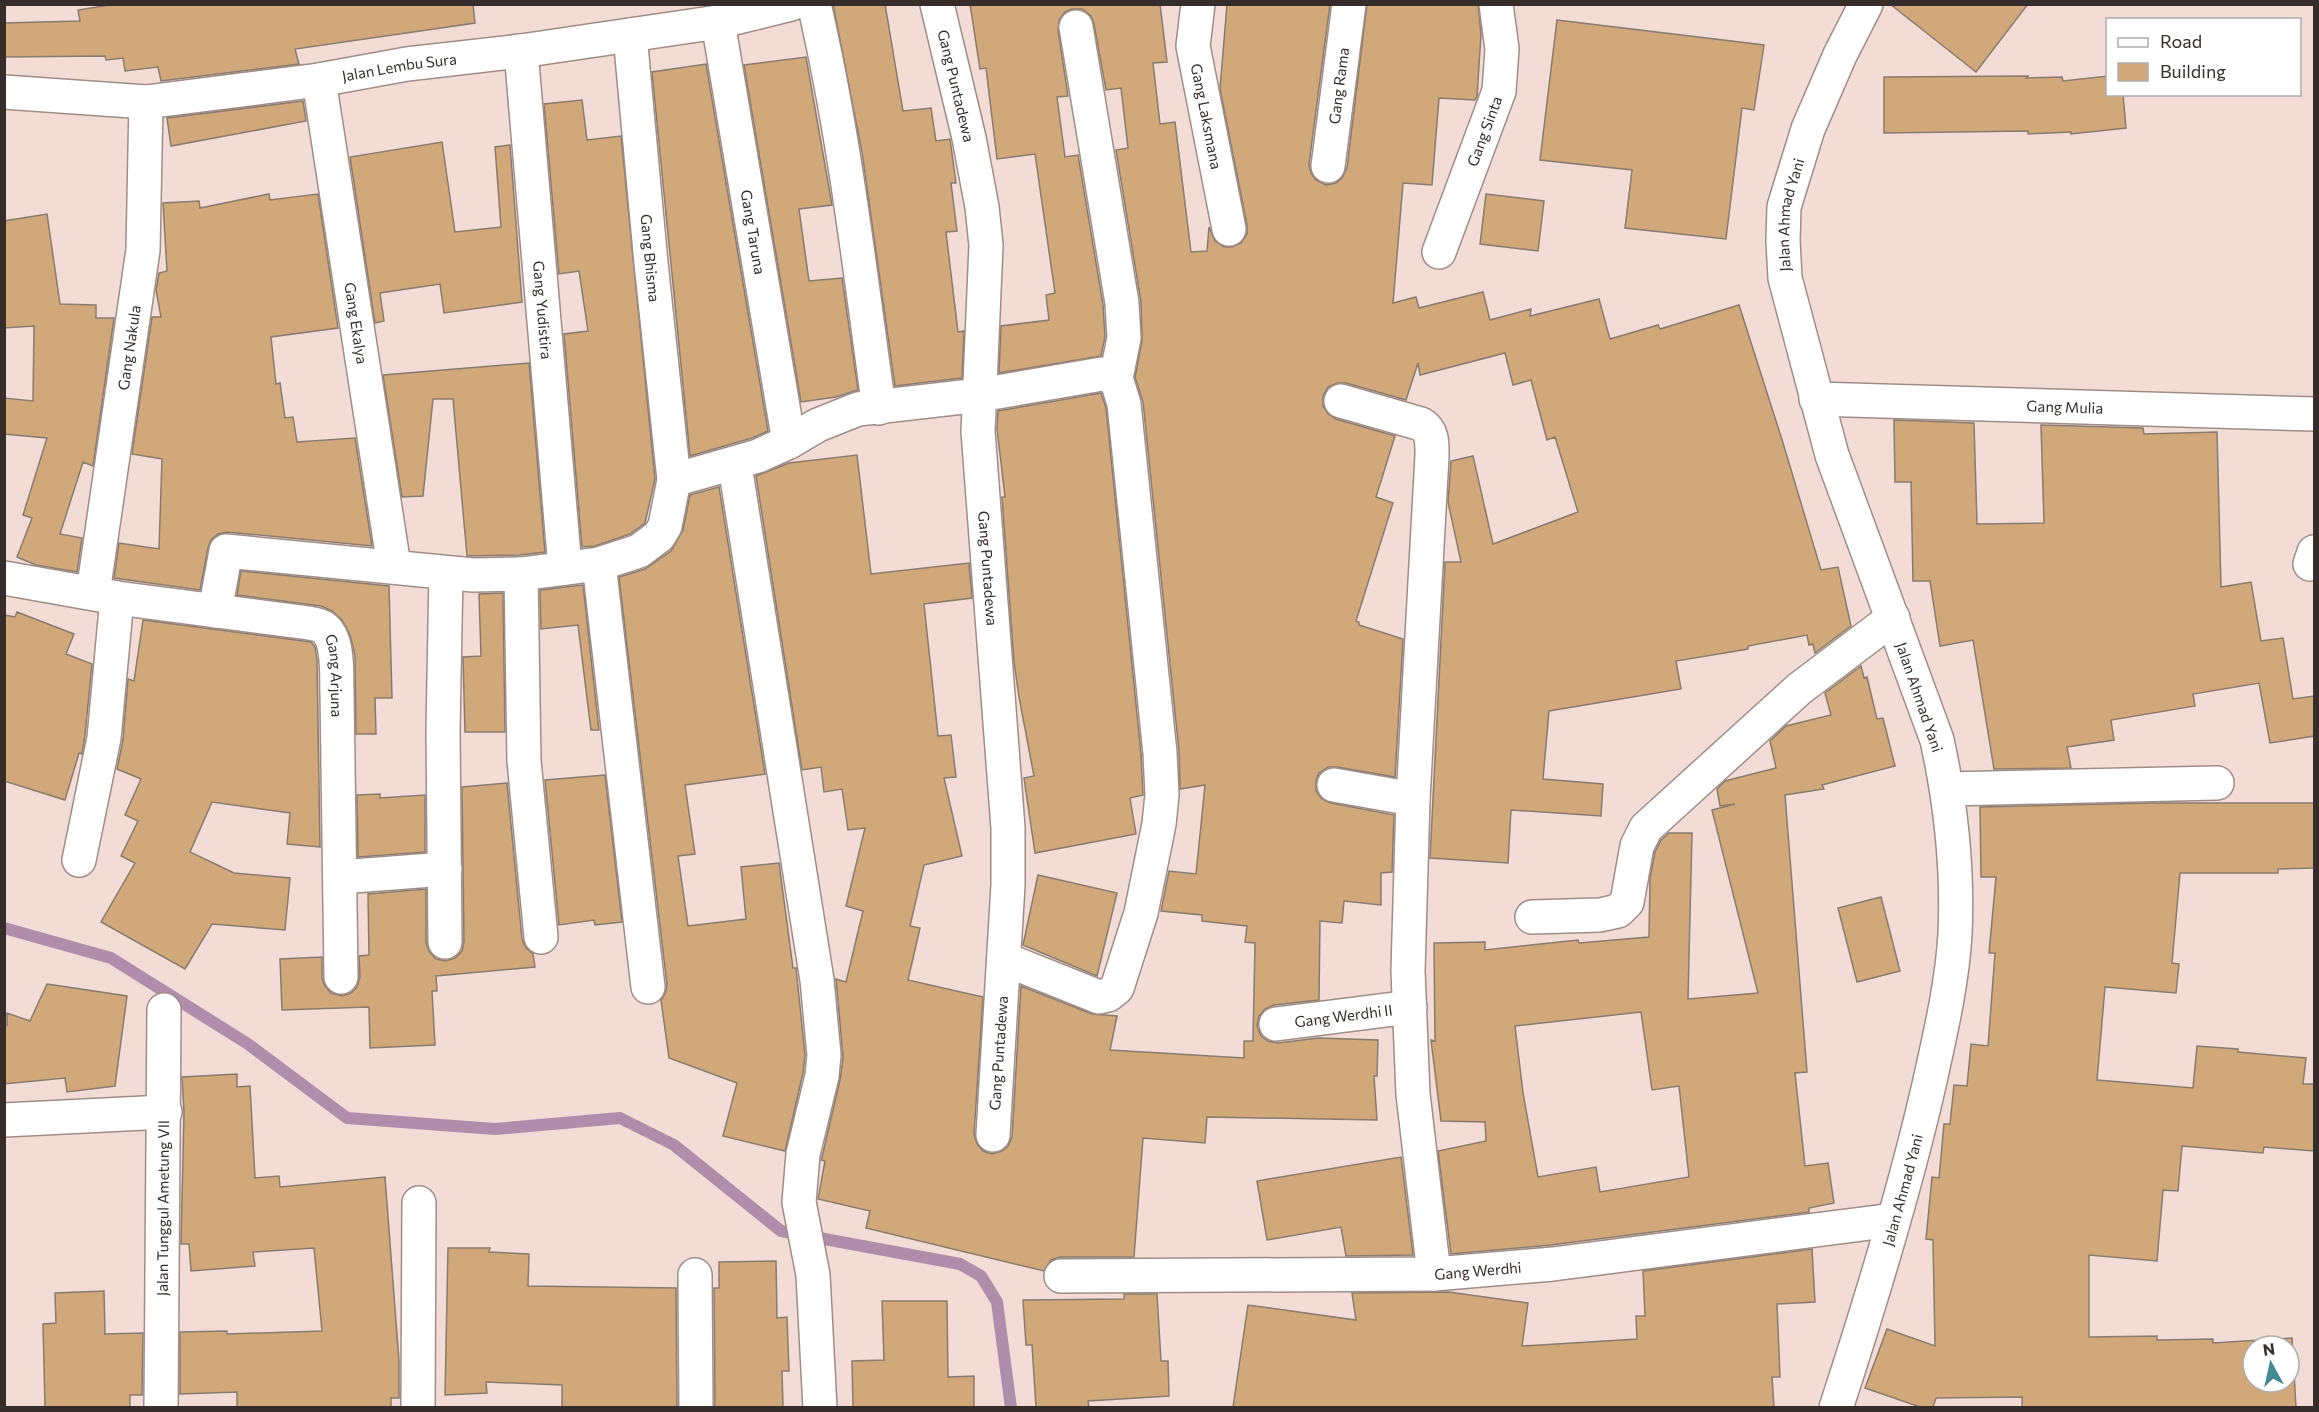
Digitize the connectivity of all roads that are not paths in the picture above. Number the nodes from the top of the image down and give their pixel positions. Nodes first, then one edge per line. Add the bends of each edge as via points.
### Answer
1 (791, 4) edge
2 (814, 4) edge
3 (937, 4) edge
4 (1198, 4) edge
5 (1349, 4) edge
6 (1496, 4) edge
7 (1866, 4) edge
8 (718, 22) junction
9 (1076, 27) dead end
10 (630, 35) junction
11 (521, 51) junction
12 (319, 80) junction
13 (4, 92) edge
14 (146, 102) junction
15 (1328, 166) dead end
16 (1229, 229) dead end
17 (1439, 252) dead end
18 (1116, 378) junction
19 (980, 395) junction
20 (1816, 399) junction
21 (1341, 401) dead end
22 (879, 408) junction
23 (2314, 414) edge
24 (789, 442) junction
25 (735, 466) dead end
26 (674, 480) junction
27 (599, 564) junction
28 (394, 566) junction
29 (565, 568) junction
30 (446, 573) junction
31 (521, 574) junction
32 (4, 578) edge
33 (105, 596) junction
34 (215, 611) junction
35 (1893, 618) junction
36 (2217, 783) dead end
37 (1334, 785) dead end
38 (1947, 789) junction
39 (1413, 799) junction
40 (79, 860) dead end
41 (445, 869) junction
42 (340, 877) junction
43 (1532, 917) dead end
44 (541, 937) dead end
45 (445, 942) dead end
46 (1004, 959) junction
47 (341, 977) dead end
48 (648, 987) dead end
49 (1410, 1007) junction
50 (164, 1010) dead end
51 (1276, 1024) dead end
52 (165, 1112) junction
53 (4, 1120) edge
54 (993, 1136) dead end
55 (419, 1203) dead end
56 (1893, 1220) junction
57 (1434, 1274) junction
58 (695, 1275) dead end
59 (1061, 1276) dead end
60 (161, 1407) edge
61 (418, 1407) edge
62 (696, 1407) edge
63 (820, 1407) edge
64 (1836, 1407) edge

1 - 8 street, Jalan Lembu Sura
2 - 22 street via 842,143
3 - 19 street, Gang Puntadewa via 982,207 986,245
4 - 16 street, Gang Laksmana via 1193,46
5 - 15 street, Gang Rama
6 - 17 street, Gang Sinta via 1502,49 1499,92
7 - 20 street, Jalan Ahmad Yani via 1808,129 1784,207 1785,278
8 - 10 street, Jalan Lembu Sura
8 - 24 street, Gang Taruna
9 - 18 street via 1122,303 1124,338
10 - 11 street, Jalan Lembu Sura
10 - 26 street, Gang Bhisma
11 - 12 street, Jalan Lembu Sura via 407,64
11 - 29 street, Gang Yudistira
12 - 14 street, Jalan Lembu Sura
12 - 28 street, Gang Ekalya
13 - 14 street, Jalan Lembu Sura
14 - 33 street, Gang Nakula via 143,250
18 - 19 street via 1102,374
18 - 46 street via 1124,404 1160,753 1159,824 1141,913 1116,988 1108,995 1099,997
19 - 22 street
19 - 46 street, Gang Puntadewa via 978,431 1007,790
20 - 23 street, Gang Mulia
20 - 35 street, Jalan Ahmad Yani via 1832,454
21 - 39 street via 1421,424 1432,438
22 - 24 street via 840,415
24 - 26 street via 735,464
25 - 63 street via 822,1032 822,1076 803,1154 799,1202 813,1275
26 - 27 street, Gang Bhisma via 665,526 659,536 639,551
27 - 29 street, Gang Bhisma
27 - 48 street
28 - 30 street, Gang Bhisma
28 - 34 street, Gang Bhisma via 226,551
29 - 31 street, Gang Bhisma
30 - 31 street, Gang Bhisma
30 - 41 street via 442,730
31 - 44 street via 524,761
32 - 33 street, Gang Arjuna
33 - 34 street, Gang Arjuna
33 - 40 street, Gang Nakula via 104,738
34 - 42 street, Gang Arjuna via 322,626 332,640 337,693
35 - 38 street, Jalan Ahmad Yani via 1937,740
35 - 43 street via 1799,690 1646,828 1637,846 1627,902 1618,911
36 - 38 street
37 - 39 street
38 - 56 street, Jalan Ahmad Yani via 1956,892 1952,969 1916,1140
39 - 49 street
41 - 42 street
41 - 45 street
42 - 47 street, Gang Arjuna
46 - 54 street, Gang Puntadewa
49 - 51 street, Gang Werdhi II
49 - 57 street via 1413,1094
50 - 52 street, Jalan Tunggul Ametung VII
52 - 53 street
52 - 60 street, Jalan Tunggul Ametung VII
55 - 61 street
56 - 57 street, Gang Werdhi via 1553,1264
56 - 64 street, Jalan Ahmad Yani
57 - 59 street, Gang Werdhi
58 - 62 street

